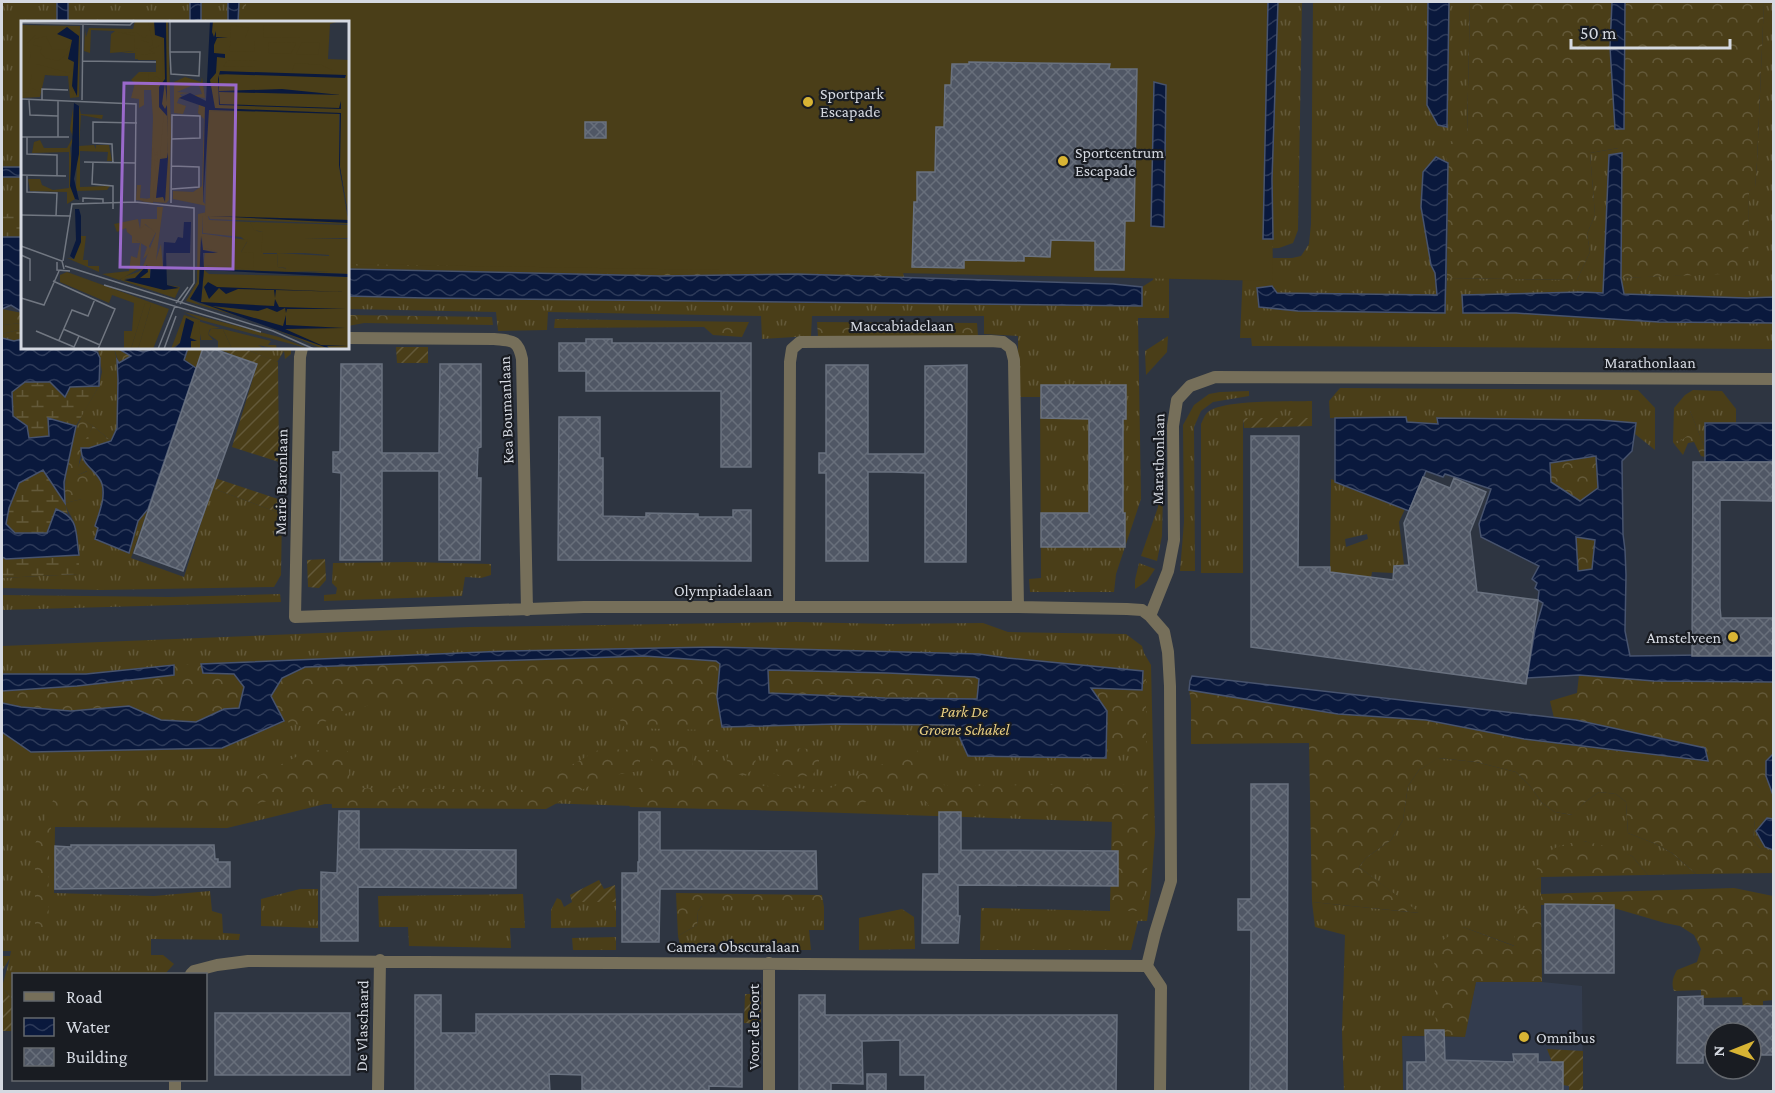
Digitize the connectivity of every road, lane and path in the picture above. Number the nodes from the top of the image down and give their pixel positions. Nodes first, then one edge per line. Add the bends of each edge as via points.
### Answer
1 (350, 338) edge
2 (302, 350) edge
3 (1773, 380) edge
4 (789, 607) junction
5 (1017, 607) junction
6 (527, 610) junction
7 (1150, 616) junction
8 (295, 617) joint
9 (380, 960) junction
10 (769, 963) junction
11 (1147, 966) junction
12 (192, 973) edge
13 (378, 1092) edge
14 (769, 1092) edge
15 (1160, 1092) edge

1 - 6 street, Kea Boumanlaan via 494,339 513,341 520,347
2 - 8 street, Marie Baronlaan
3 - 7 street, Marathonlaan via 1215,377 1190,386 1177,400 1173,426 1172,559
4 - 5 street, Olympiadelaan
4 - 5 street, Maccabiadelaan via 792,349 800,342 991,341 1003,342 1011,348 1014,360
4 - 6 street, Olympiadelaan
5 - 7 street, Olympiadelaan via 1142,610
6 - 8 street, Olympiadelaan
7 - 11 street via 1164,632 1168,652 1171,881
9 - 10 street, Camera Obscuralaan
9 - 12 street, Camera Obscuralaan via 248,961
9 - 13 street, De Vlaschaard
10 - 11 street, Camera Obscuralaan
10 - 14 street, Voor de Poort
11 - 15 street via 1161,987

